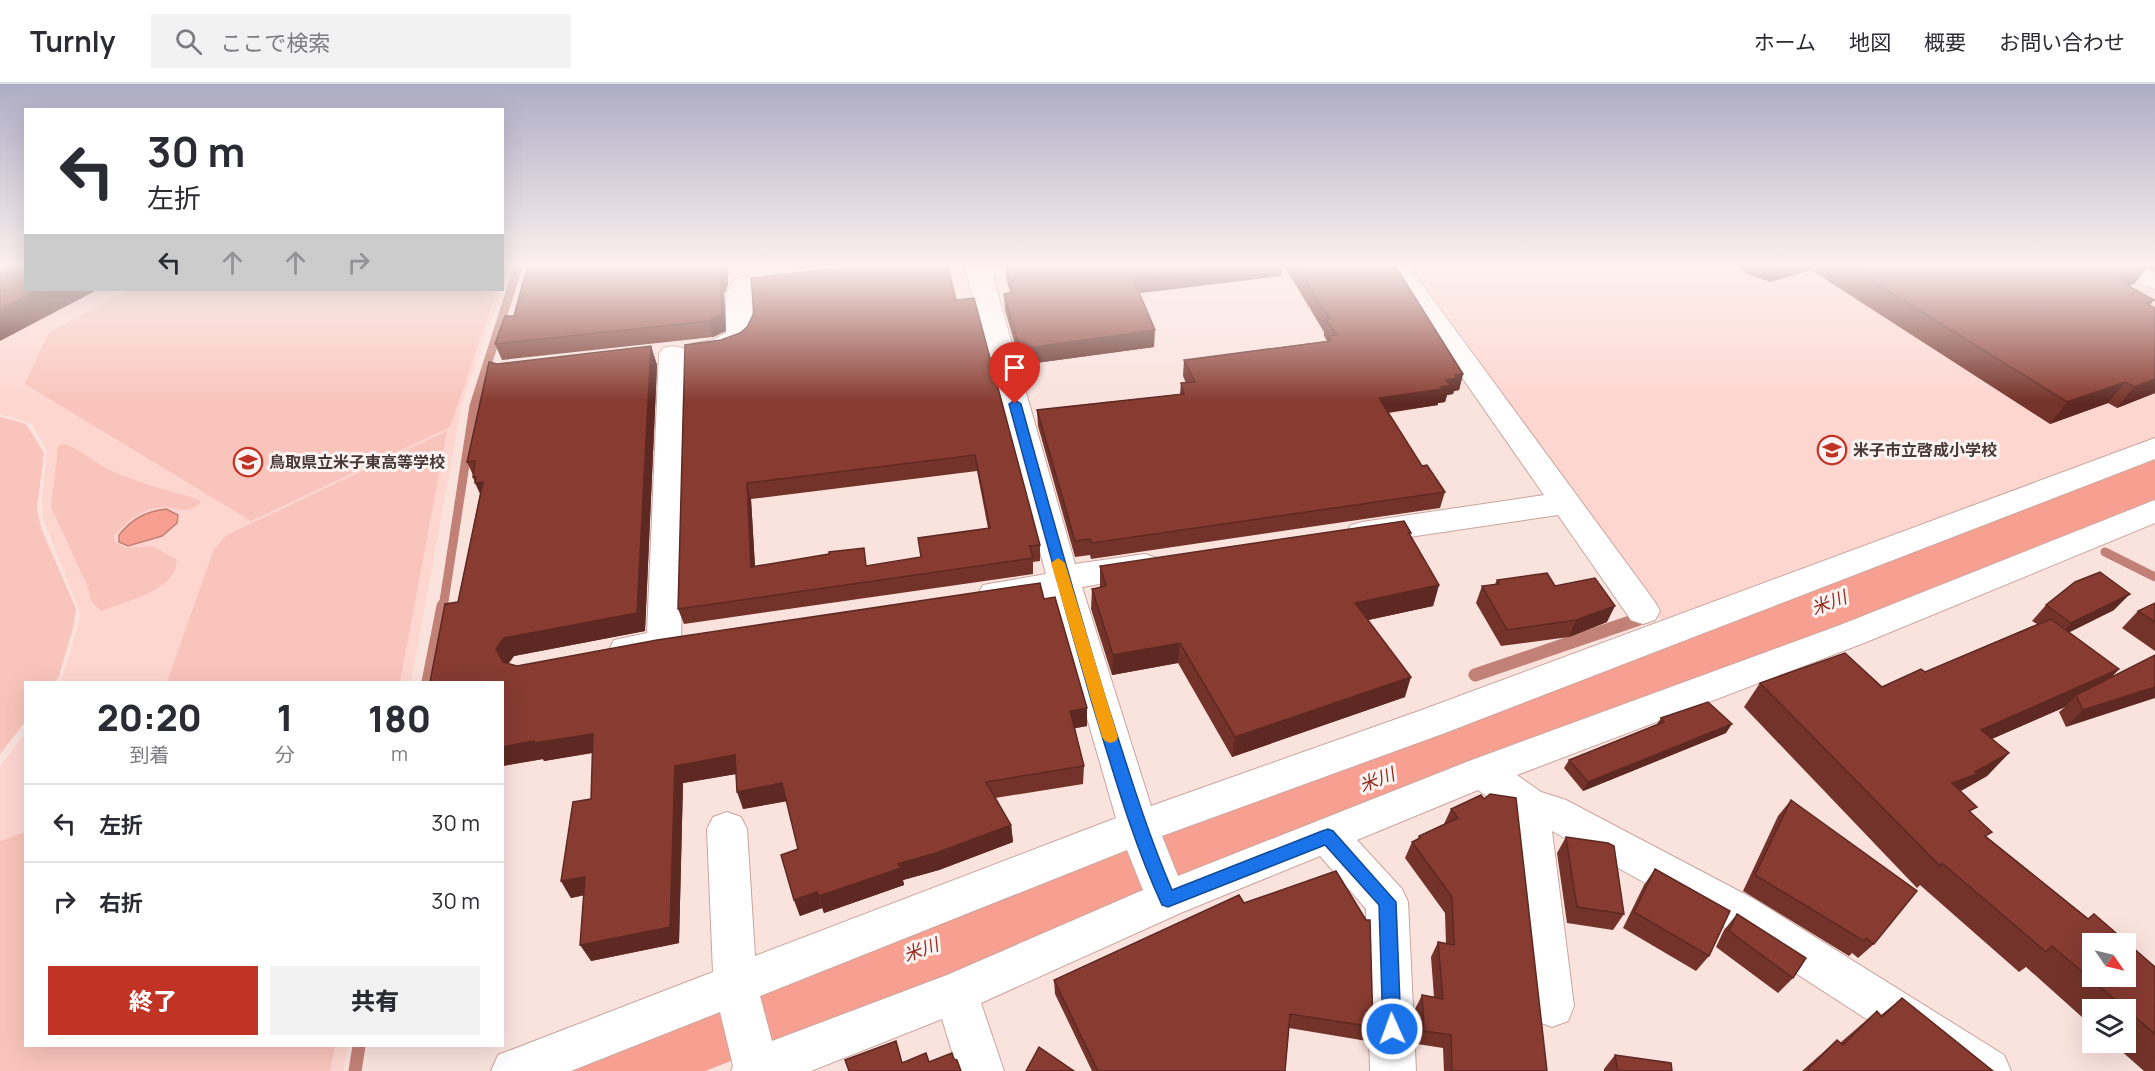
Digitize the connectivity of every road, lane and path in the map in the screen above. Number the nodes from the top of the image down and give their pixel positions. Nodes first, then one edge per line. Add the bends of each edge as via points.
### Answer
1 (739, 310) edge
2 (988, 310) edge
3 (1428, 310) edge
4 (2155, 448) edge
5 (1565, 503) junction
6 (2155, 511) edge
7 (1332, 538) edge
8 (1170, 562) edge
9 (1063, 581) junction
10 (967, 598) edge
11 (1643, 611) dead end
12 (699, 638) edge
13 (664, 643) junction
14 (595, 655) edge
15 (1482, 772) junction
16 (1529, 805) junction
17 (727, 829) dead end
18 (1141, 833) junction
19 (1328, 836) junction
20 (1164, 892) junction
21 (736, 991) junction
22 (956, 992) junction
23 (1552, 1006) dead end
24 (753, 1060) edge
25 (514, 1071) edge
26 (981, 1071) edge
27 (1393, 1071) edge
28 (1988, 1071) edge

1 - 13 street via 739,337 718,347 662,355
2 - 9 street
3 - 5 street
4 - 18 street
5 - 7 street
5 - 11 street
6 - 15 street via 1852,634
8 - 9 street
9 - 10 street
9 - 18 street
12 - 13 street
13 - 14 street
15 - 16 street
15 - 19 street
16 - 23 street
16 - 28 street via 1552,812 1739,913
17 - 21 street
18 - 20 street
18 - 21 street
19 - 20 street
19 - 27 street via 1387,902
20 - 22 street
21 - 24 street
21 - 25 street
22 - 24 street
22 - 26 street

